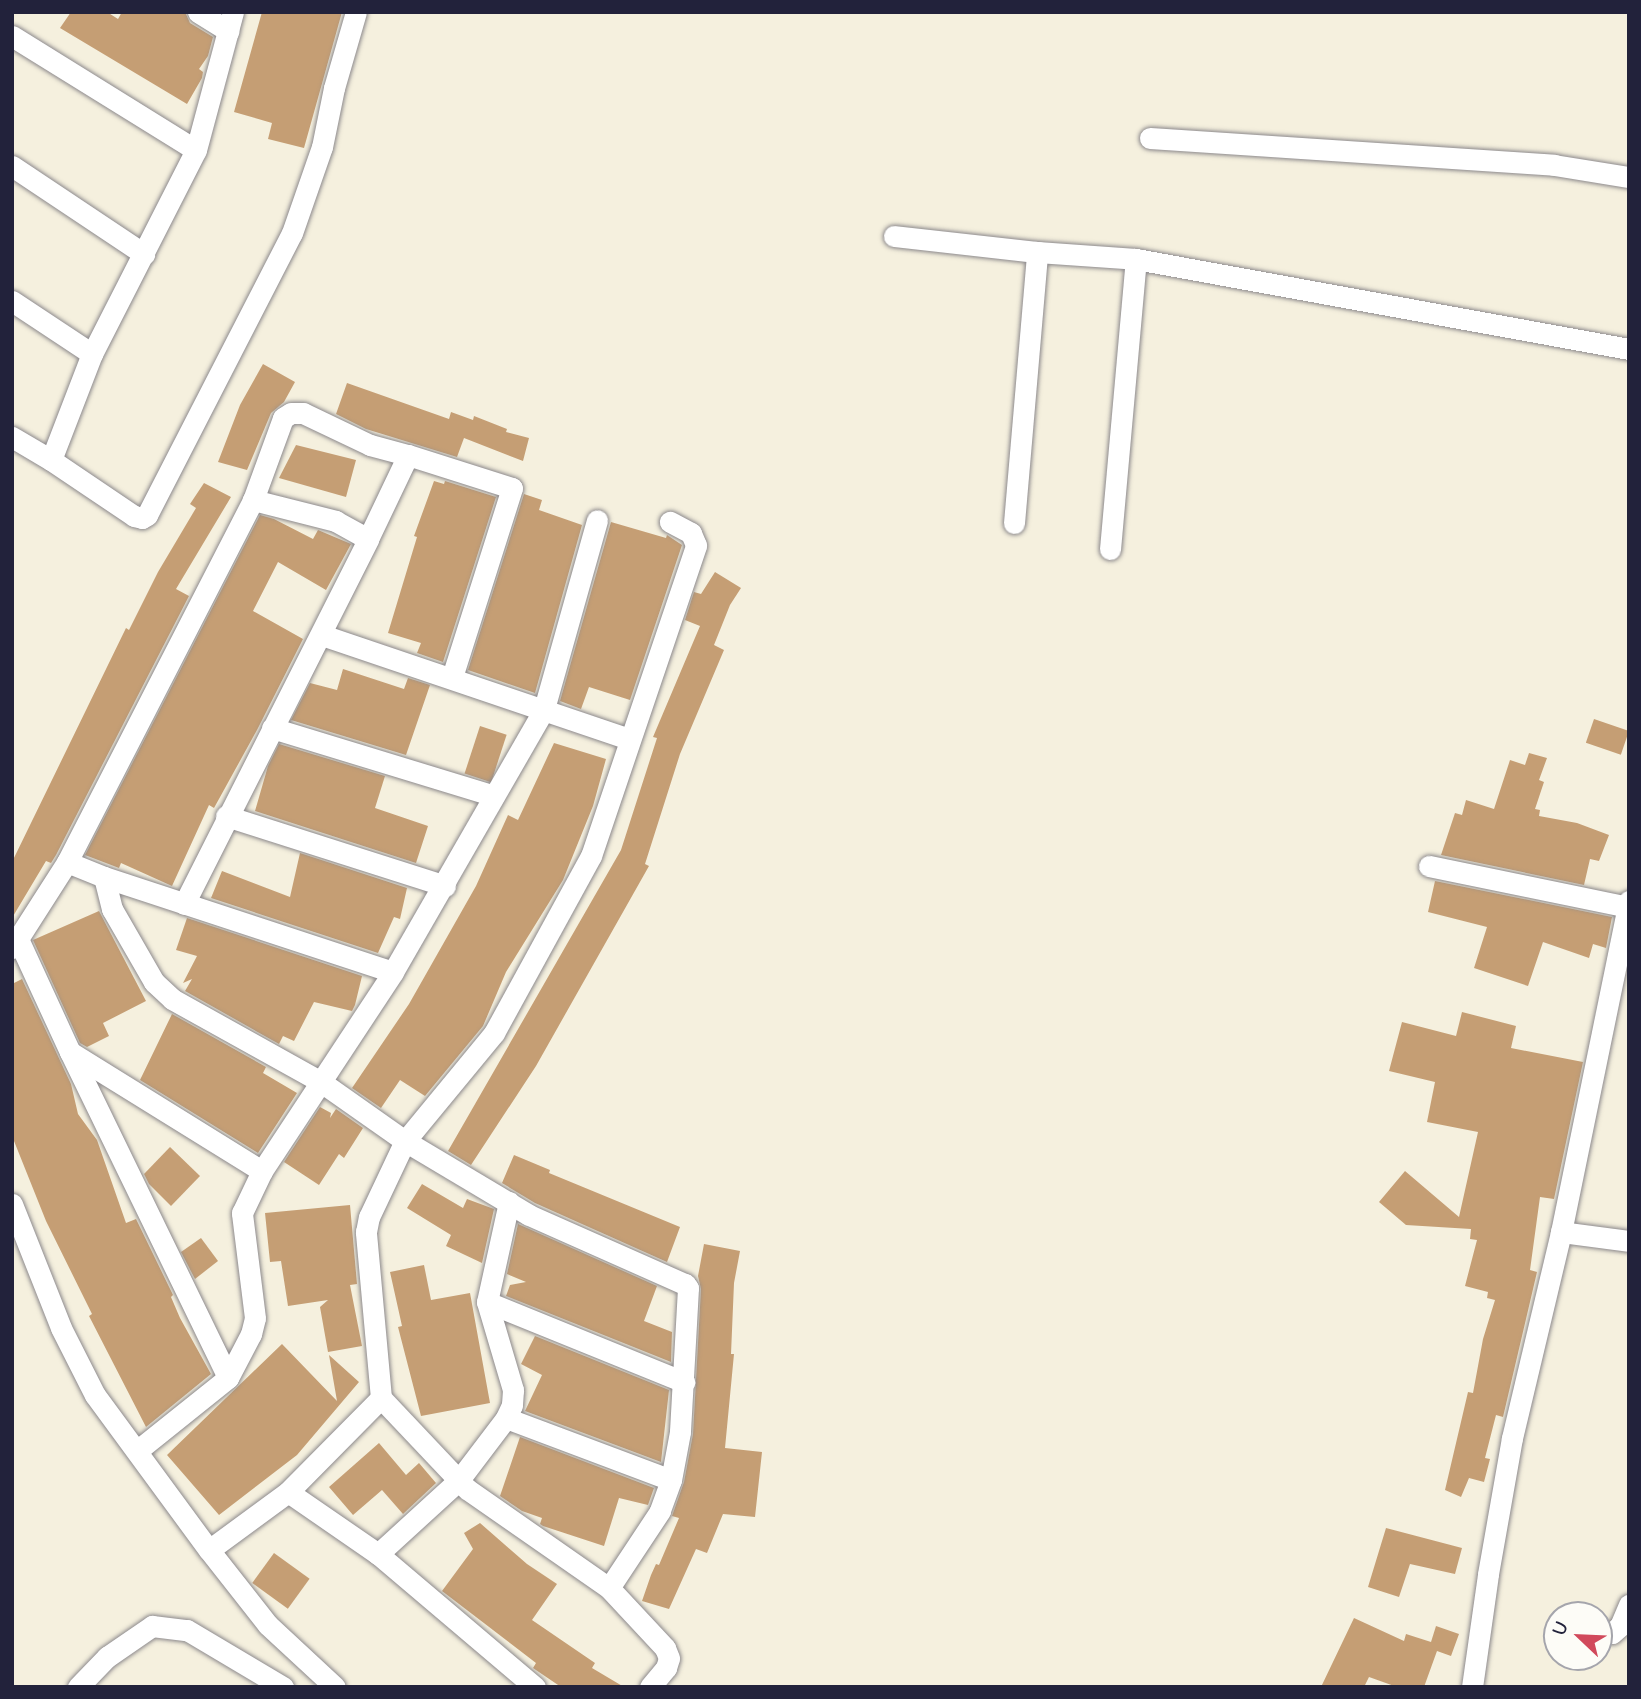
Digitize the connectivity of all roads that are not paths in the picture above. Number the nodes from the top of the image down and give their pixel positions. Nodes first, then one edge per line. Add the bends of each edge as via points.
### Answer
1 (198, 12) edge
2 (356, 12) edge
3 (231, 22) edge
4 (12, 36) edge
5 (1150, 138) dead end
6 (196, 150) junction
7 (12, 166) edge
8 (1629, 177) edge
9 (894, 236) dead end
10 (1037, 252) junction
11 (144, 254) junction
12 (1136, 259) junction
13 (12, 301) edge
14 (1629, 349) edge
15 (92, 354) junction
16 (12, 437) edge
17 (408, 455) junction
18 (51, 460) junction
19 (253, 500) junction
20 (597, 520) dead end
21 (670, 522) dead end
22 (1014, 523) dead end
23 (368, 539) junction
24 (1111, 549) dead end
25 (322, 635) junction
26 (452, 677) junction
27 (544, 709) junction
28 (272, 728) junction
29 (630, 739) junction
30 (494, 796) junction
31 (226, 816) junction
32 (67, 862) junction
33 (1429, 866) dead end
34 (104, 877) junction
35 (445, 886) junction
36 (184, 904) junction
37 (1628, 904) edge
38 (15, 943) edge
39 (393, 972) junction
40 (70, 1052) junction
41 (321, 1082) junction
42 (405, 1141) junction
43 (262, 1171) junction
44 (509, 1202) junction
45 (12, 1204) edge
46 (1561, 1232) junction
47 (1629, 1241) edge
48 (487, 1302) junction
49 (228, 1378) junction
50 (684, 1382) junction
51 (381, 1398) junction
52 (506, 1418) junction
53 (138, 1450) junction
54 (459, 1480) junction
55 (671, 1480) junction
56 (289, 1492) junction
57 (209, 1550) junction
58 (378, 1553) junction
59 (609, 1588) junction
60 (1629, 1605) edge
61 (1613, 1632) edge
62 (78, 1687) edge
63 (283, 1687) edge
64 (335, 1687) edge
65 (535, 1687) edge
66 (650, 1687) edge
67 (1472, 1687) edge

1 - 3 street
2 - 18 street via 322,147 292,233 147,515 134,516
3 - 6 street
4 - 6 street
5 - 8 street via 1553,165
6 - 11 street
7 - 11 street
9 - 10 street
10 - 12 street
10 - 22 street
11 - 15 street
12 - 14 street
12 - 24 street
13 - 15 street
15 - 18 street
16 - 18 street
17 - 19 street via 370,445 303,413 291,413 283,418
17 - 23 street
17 - 26 street via 512,488
19 - 23 street via 336,522
19 - 32 street
20 - 27 street
21 - 29 street via 691,533 696,545
23 - 25 street
25 - 26 street
25 - 28 street
26 - 27 street
27 - 29 street
27 - 30 street
28 - 30 street
28 - 31 street
29 - 42 street via 591,856 494,1033
30 - 35 street
31 - 35 street
31 - 36 street
32 - 34 street
32 - 38 street
33 - 37 street
34 - 36 street
34 - 41 street via 112,909 154,982 172,999
35 - 39 street
36 - 39 street
37 - 46 street
38 - 40 street
39 - 41 street
40 - 43 street
40 - 49 street
41 - 42 street
41 - 43 street
42 - 44 street
42 - 51 street via 366,1231
43 - 49 street via 242,1213 255,1318
44 - 48 street
44 - 50 street via 528,1215 685,1284
45 - 53 street via 61,1328 89,1384
46 - 47 street
46 - 67 street via 1512,1438
48 - 50 street
48 - 52 street via 513,1390
49 - 53 street
50 - 55 street
51 - 54 street
51 - 56 street
52 - 54 street
52 - 55 street
53 - 57 street
54 - 58 street
54 - 59 street
55 - 59 street via 660,1511
56 - 57 street
56 - 58 street
57 - 64 street via 268,1625
58 - 65 street
59 - 66 street via 665,1648 666,1668
60 - 61 street
62 - 63 street via 107,1657 152,1626 187,1630

